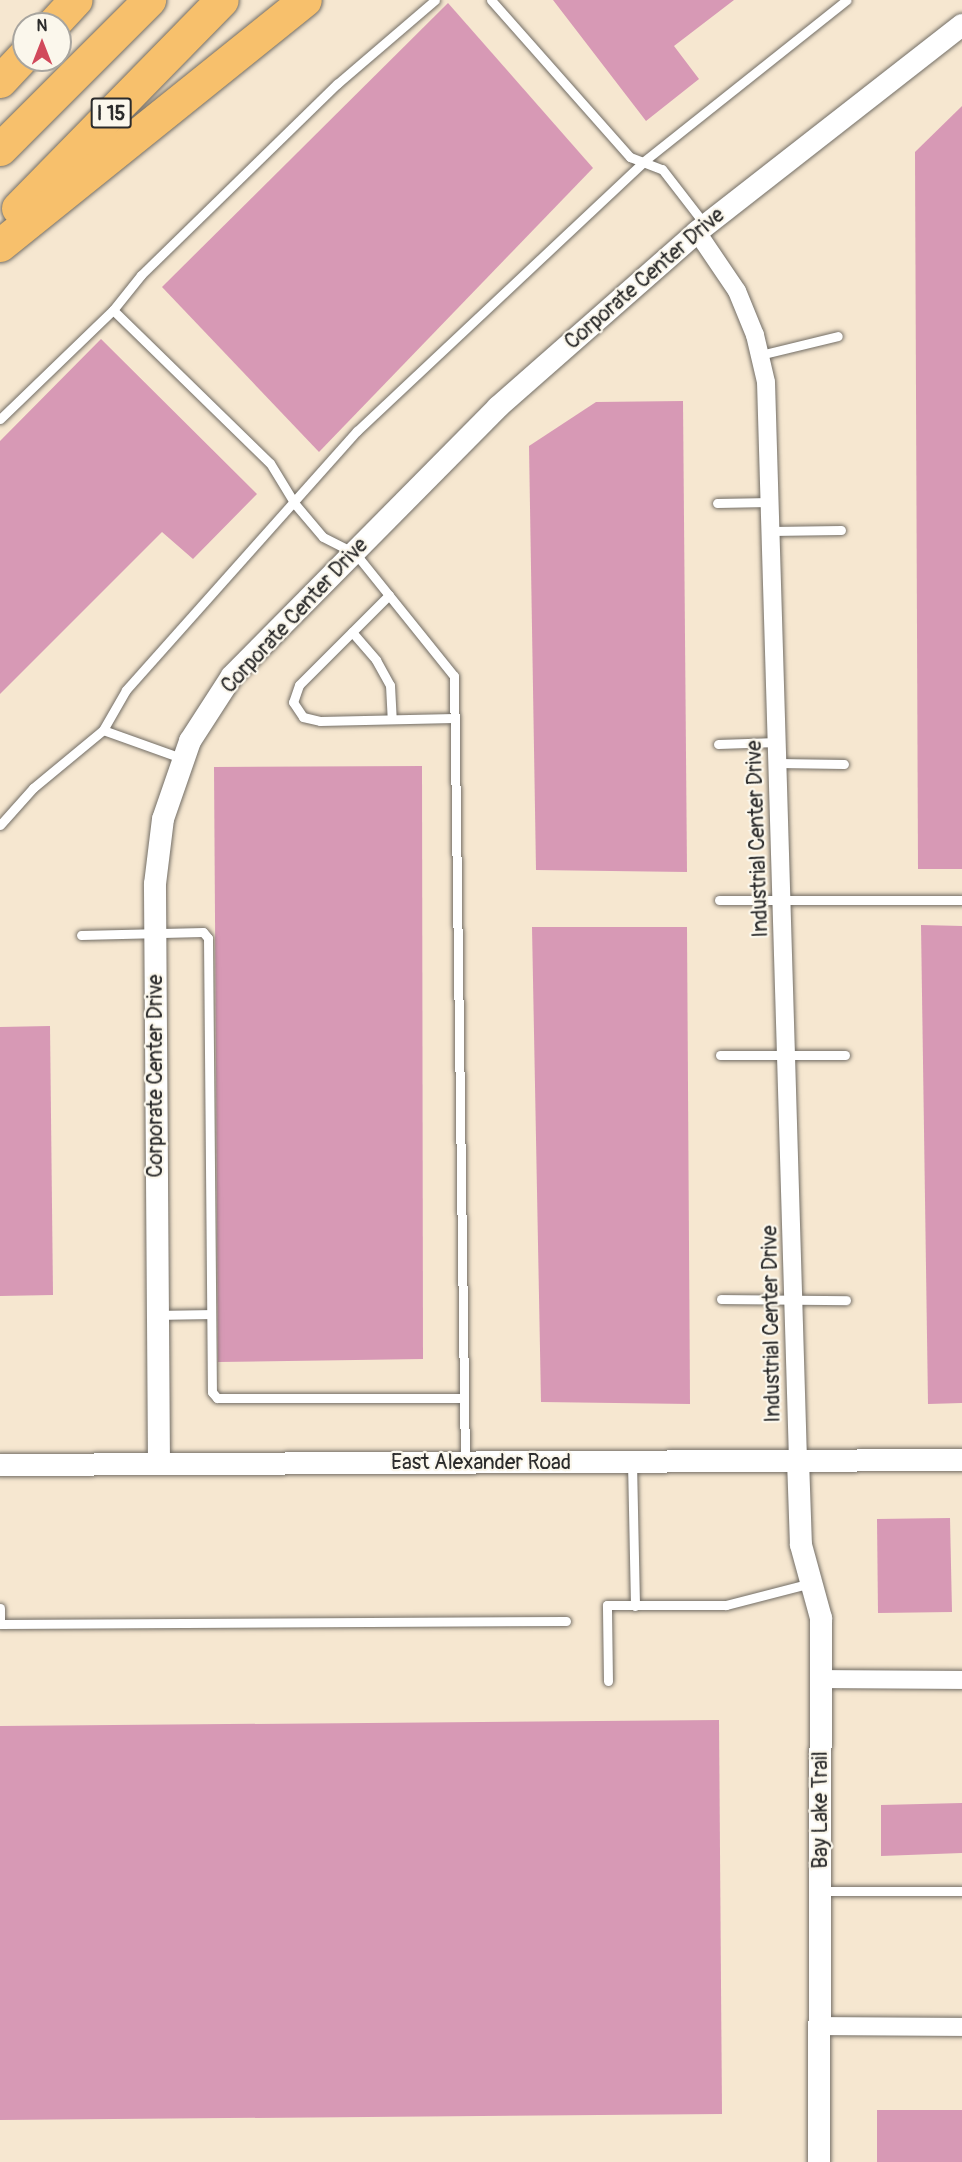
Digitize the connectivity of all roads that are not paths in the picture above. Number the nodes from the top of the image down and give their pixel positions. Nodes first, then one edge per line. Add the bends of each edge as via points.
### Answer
1 (75, 0) edge
2 (149, 0) edge
3 (222, 0) edge
4 (305, 0) edge
5 (435, 0) edge
6 (491, 0) edge
7 (847, 0) edge
8 (64, 12) edge
9 (962, 25) edge
10 (12, 68) edge
11 (0, 81) edge
12 (0, 149) edge
13 (643, 162) junction
14 (0, 227) edge
15 (701, 229) junction
16 (0, 244) edge
17 (113, 310) junction
18 (838, 336) dead end
19 (760, 355) junction
20 (0, 418) edge
21 (770, 502) junction
22 (717, 503) dead end
23 (295, 504) junction
24 (841, 530) dead end
25 (771, 531) junction
26 (355, 553) junction
27 (389, 595) junction
28 (352, 632) junction
29 (454, 718) junction
30 (392, 719) junction
31 (103, 730) junction
32 (777, 742) junction
33 (718, 744) dead end
34 (184, 759) junction
35 (778, 763) junction
36 (844, 764) dead end
37 (0, 825) edge
38 (719, 900) dead end
39 (962, 900) edge
40 (782, 902) junction
41 (155, 934) junction
42 (81, 935) dead end
43 (720, 1055) dead end
44 (787, 1055) junction
45 (845, 1055) dead end
46 (722, 1299) dead end
47 (795, 1300) junction
48 (846, 1300) dead end
49 (210, 1314) junction
50 (158, 1315) junction
51 (464, 1398) junction
52 (962, 1460) edge
53 (798, 1461) junction
54 (632, 1462) junction
55 (465, 1463) junction
56 (159, 1464) junction
57 (0, 1465) edge
58 (811, 1583) junction
59 (635, 1606) junction
60 (0, 1608) edge
61 (566, 1621) dead end
62 (0, 1624) edge
63 (822, 1679) junction
64 (608, 1680) dead end
65 (962, 1680) edge
66 (821, 1891) junction
67 (962, 1891) edge
68 (820, 2026) junction
69 (962, 2028) edge
70 (819, 2162) edge

1 - 8 highway
2 - 12 highway, I 15
3 - 14 highway, I 15
4 - 16 highway
5 - 17 lane via 291,129 141,275
6 - 13 lane via 630,157
7 - 13 lane
9 - 15 street, Corporate Center Drive
10 - 11 highway
13 - 15 lane via 662,169
13 - 23 lane via 357,431
15 - 19 street, Industrial Center Drive via 737,291
15 - 26 street, Corporate Center Drive via 498,408
17 - 20 lane
17 - 23 lane via 270,463
18 - 19 lane
19 - 21 street, Industrial Center Drive via 766,382
21 - 22 lane
21 - 25 street, Industrial Center Drive
23 - 26 lane via 323,537
23 - 31 lane via 126,690
24 - 25 lane
25 - 32 street, Industrial Center Drive
26 - 27 lane
26 - 34 street, Corporate Center Drive via 232,676 190,741
27 - 28 lane
27 - 29 lane via 454,676
28 - 30 lane via 376,660 390,685
28 - 30 lane via 299,685 293,702 303,717 320,721
29 - 30 lane
29 - 51 lane
31 - 34 lane
31 - 37 lane via 33,788
32 - 33 lane
32 - 35 street, Industrial Center Drive
34 - 41 street, Corporate Center Drive via 163,819 155,884
35 - 36 lane
35 - 40 street, Industrial Center Drive
38 - 40 lane
39 - 40 lane
40 - 44 street, Industrial Center Drive
41 - 42 lane
41 - 49 lane via 202,932 208,938
41 - 50 street, Corporate Center Drive
43 - 44 lane
44 - 45 lane
44 - 47 street, Industrial Center Drive
46 - 47 lane
47 - 48 lane
47 - 53 street, Industrial Center Drive
49 - 50 lane
49 - 51 lane via 212,1392 217,1398
50 - 56 street, Corporate Center Drive
51 - 55 lane
52 - 53 street, East Alexander Road
53 - 54 street, East Alexander Road
53 - 58 street, Bay Lake Trail via 801,1545
54 - 55 street, East Alexander Road
54 - 59 lane
55 - 56 street, East Alexander Road
56 - 57 street, East Alexander Road
58 - 59 lane via 726,1605
58 - 63 street, Bay Lake Trail via 821,1618
59 - 64 lane via 607,1605
60 - 62 lane
61 - 62 lane
63 - 65 street
63 - 66 street, Bay Lake Trail
66 - 67 lane
66 - 68 street, Bay Lake Trail
68 - 69 street
68 - 70 street, Bay Lake Trail

